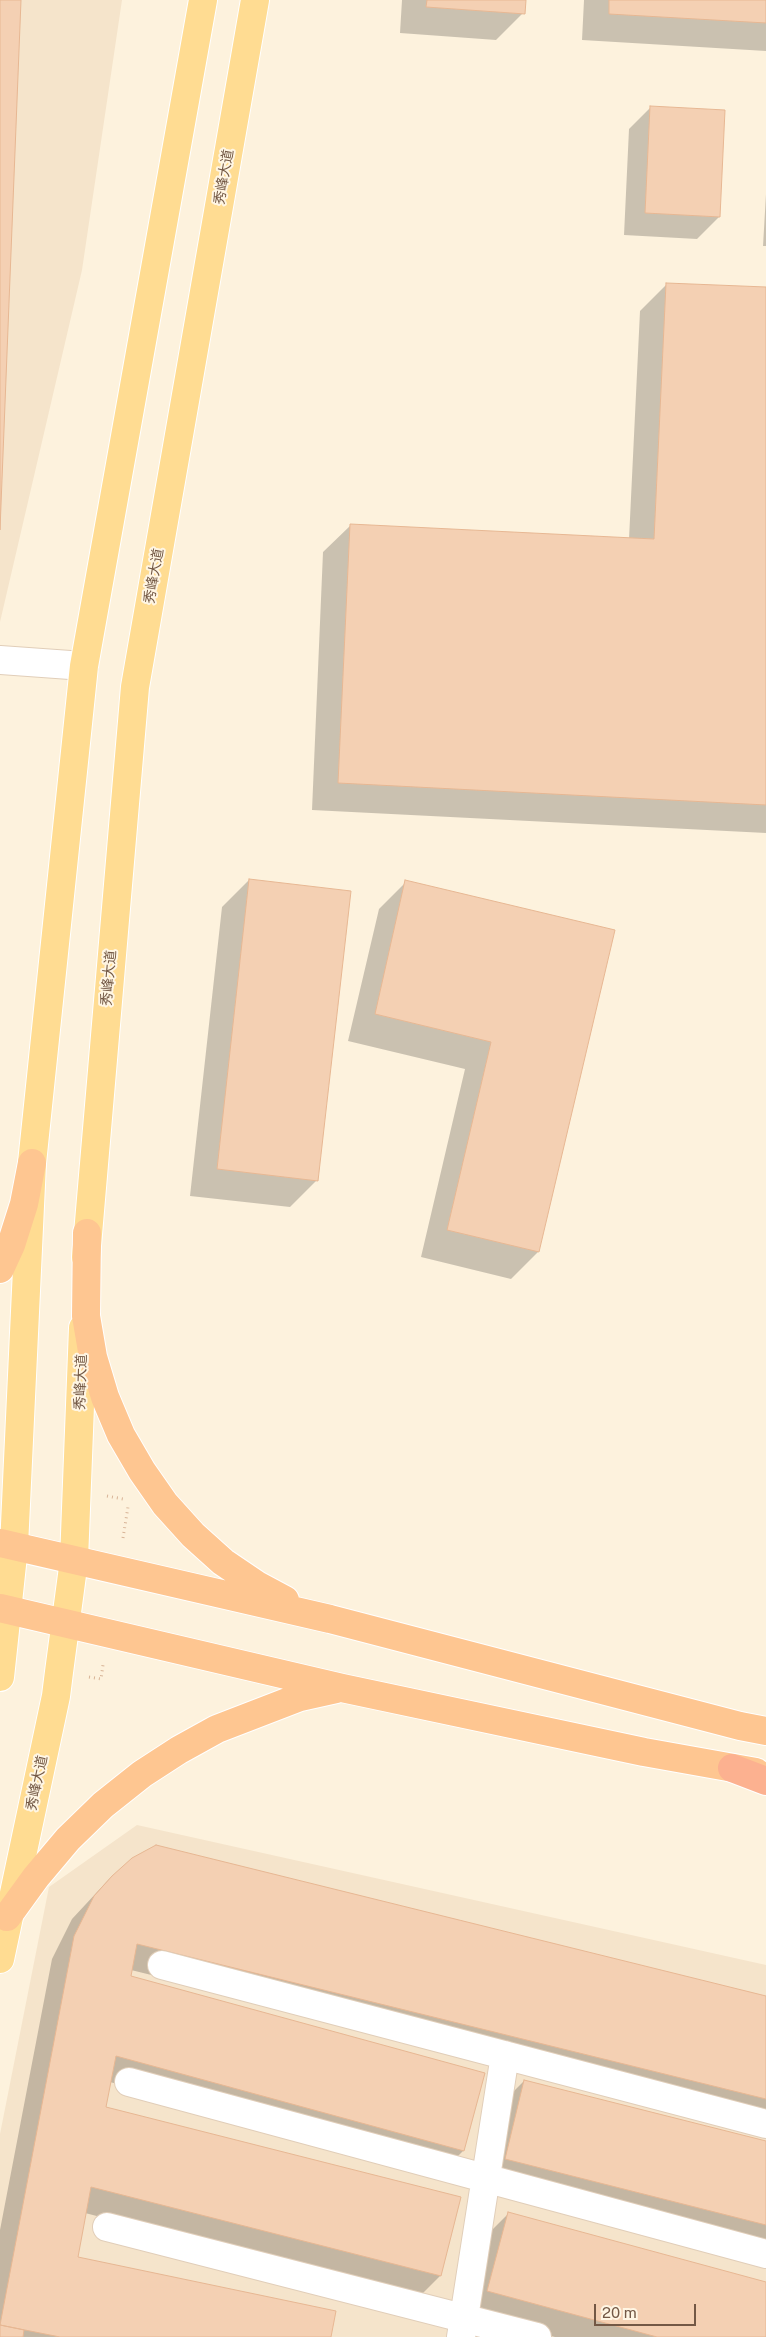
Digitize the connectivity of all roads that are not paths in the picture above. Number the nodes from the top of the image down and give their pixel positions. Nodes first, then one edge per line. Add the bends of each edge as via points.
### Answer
1 (203, 0) edge
2 (255, 0) edge
3 (0, 660) edge
4 (84, 666) junction
5 (32, 1164) junction
6 (87, 1233) junction
7 (0, 1269) edge
8 (7, 1544) edge
9 (74, 1560) junction
10 (4, 1609) edge
11 (330, 1619) junction
12 (66, 1622) junction
13 (0, 1677) edge
14 (342, 1688) junction
15 (766, 1731) edge
16 (732, 1768) junction
17 (766, 1774) edge
18 (766, 1781) edge
19 (8, 1917) junction
20 (0, 1959) edge
21 (162, 1965) dead end
22 (505, 2055) junction
23 (129, 2082) dead end
24 (766, 2124) edge
25 (486, 2178) junction
26 (108, 2227) dead end
27 (766, 2254) edge
28 (462, 2327) edge
29 (537, 2337) edge

1 - 4 main road
2 - 6 main road, 秀峰大道 via 135,687
3 - 4 street
4 - 5 main road
5 - 7 highway via 24,1204
5 - 8 main road
6 - 9 main road, 秀峰大道
6 - 11 highway via 86,1316 93,1356 121,1435 142,1471 171,1510 223,1562 256,1585
8 - 9 highway
8 - 10 main road
9 - 11 highway
9 - 12 main road, 秀峰大道
10 - 12 highway
10 - 13 main road
11 - 15 highway
12 - 14 highway
12 - 19 main road, 秀峰大道 via 56,1696
14 - 16 highway
14 - 19 highway via 300,1698 217,1729 142,1774 103,1804 68,1839 36,1876
16 - 17 highway
16 - 18 highway
19 - 20 main road, 秀峰大道
21 - 22 street
22 - 24 street
22 - 25 street
23 - 25 street
25 - 27 street
25 - 28 street
26 - 28 street
28 - 29 street

